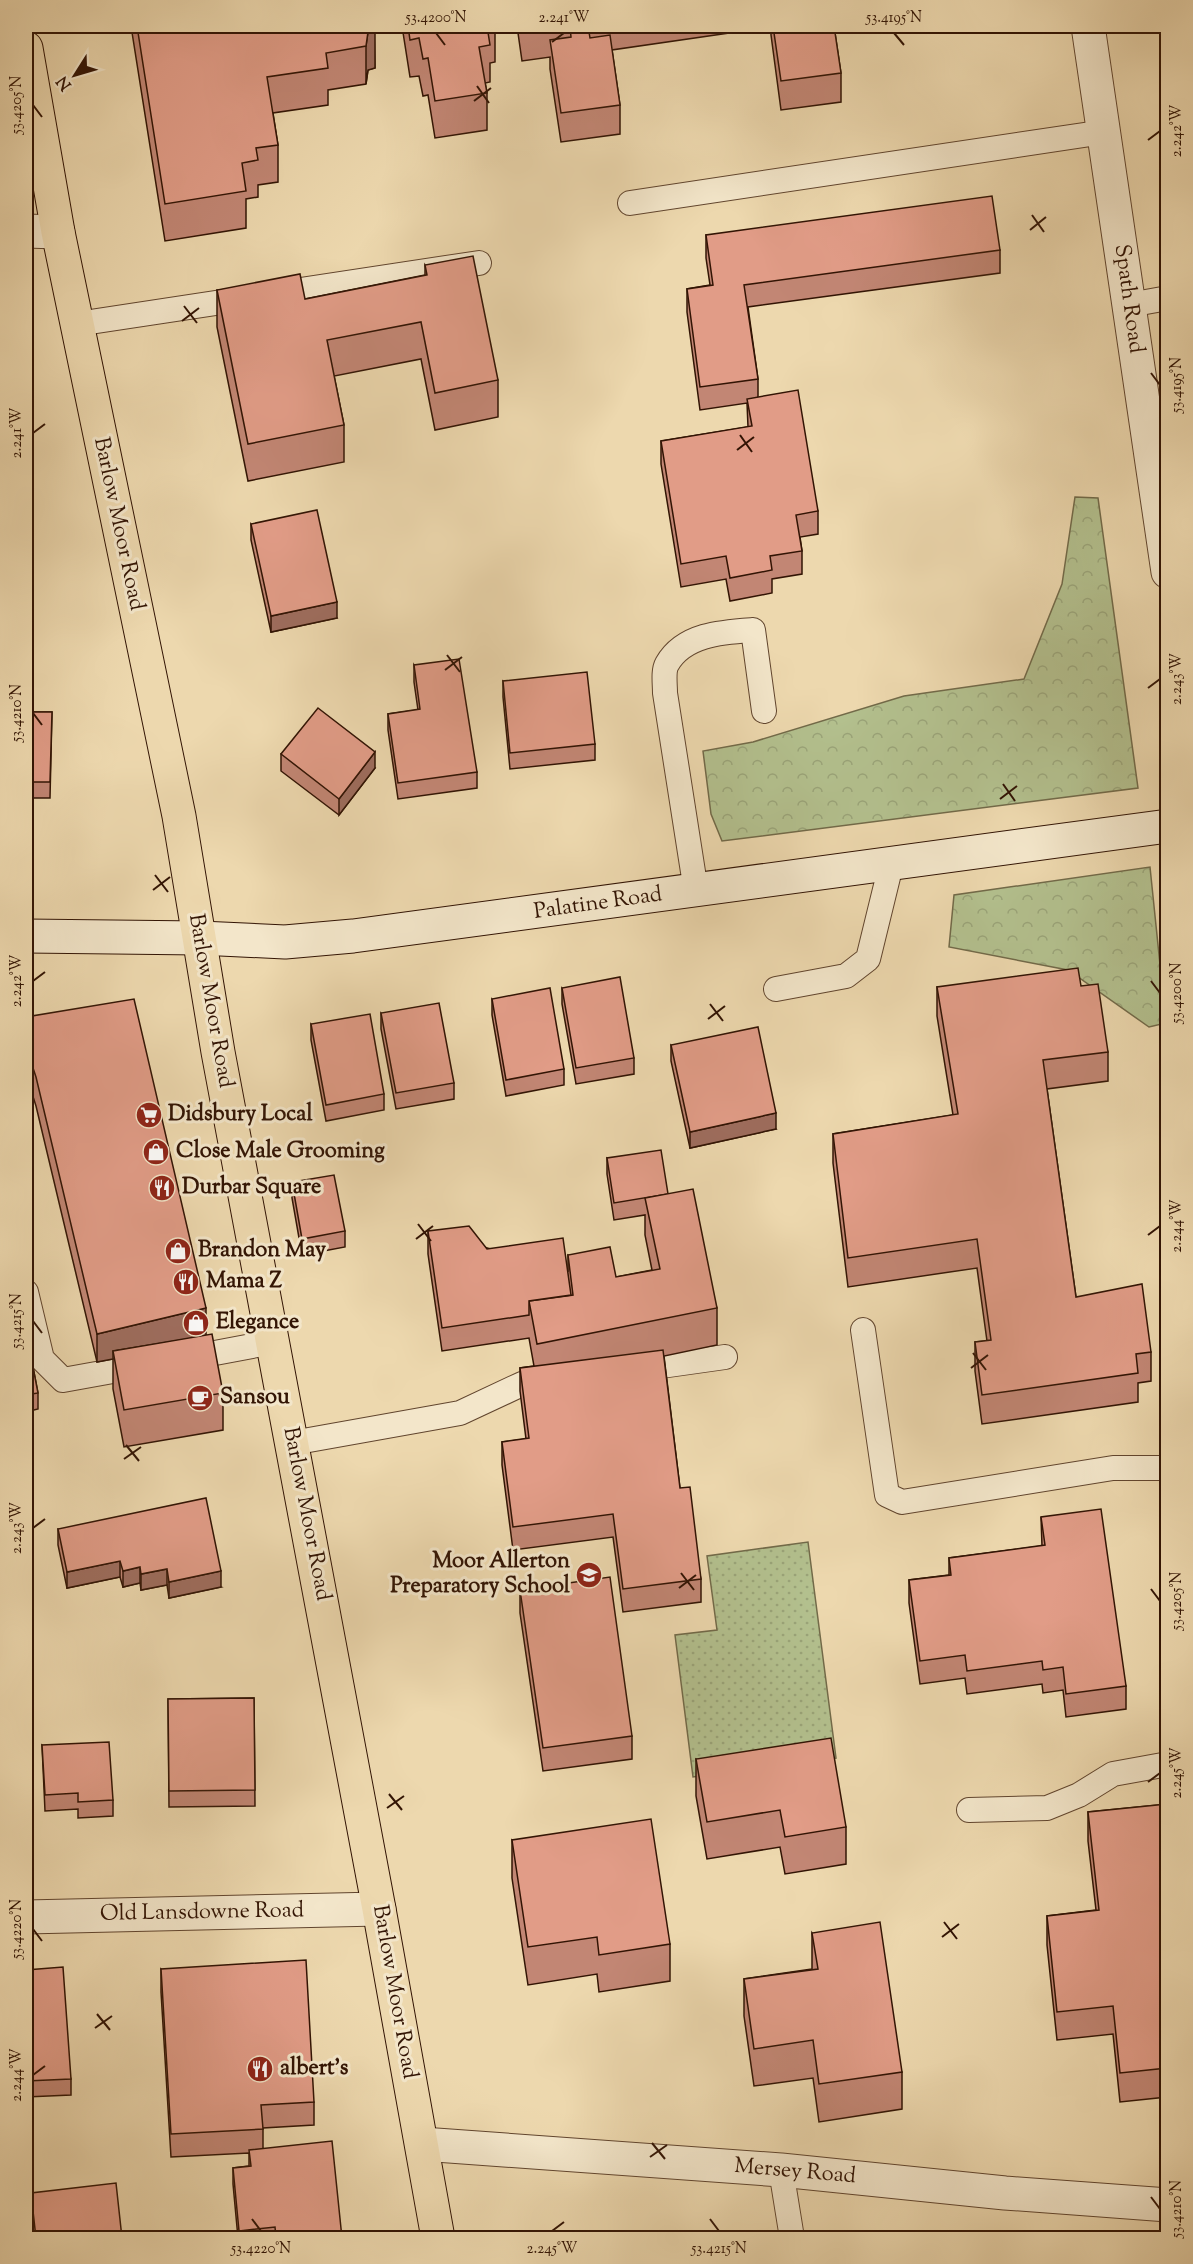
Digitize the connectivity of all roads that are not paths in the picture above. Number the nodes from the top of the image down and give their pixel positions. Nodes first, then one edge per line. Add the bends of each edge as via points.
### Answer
1 (1088, 26) edge
2 (26, 48) edge
3 (1104, 132) junction
4 (630, 203) dead end
5 (26, 231) edge
6 (58, 232) junction
7 (479, 263) dead end
8 (1167, 298) edge
9 (1129, 305) junction
10 (76, 324) junction
11 (1167, 572) edge
12 (764, 711) dead end
13 (1167, 826) edge
14 (891, 865) junction
15 (696, 891) junction
16 (26, 936) edge
17 (200, 938) junction
18 (776, 989) dead end
19 (26, 1292) edge
20 (863, 1330) dead end
21 (273, 1342) junction
22 (725, 1358) dead end
23 (612, 1372) edge
24 (578, 1377) edge
25 (292, 1443) junction
26 (1167, 1468) edge
27 (1167, 1764) edge
28 (969, 1810) dead end
29 (379, 1909) junction
30 (26, 1917) edge
31 (422, 2144) junction
32 (781, 2170) junction
33 (1167, 2205) edge
34 (438, 2238) edge
35 (792, 2238) edge

1 - 3 street, Spath Road
2 - 6 main road, Barlow Moor Road
3 - 4 lane
3 - 9 street, Spath Road
5 - 6 street
6 - 10 main road, Barlow Moor Road
7 - 10 lane
8 - 9 lane
9 - 11 street, Spath Road
10 - 17 main road, Barlow Moor Road
12 - 15 lane via 753,630 712,633 681,648 666,666 665,693
13 - 14 street, Palatine Road
14 - 15 street, Palatine Road
14 - 18 lane via 868,959 846,976
15 - 17 street, Palatine Road via 345,937 285,942
16 - 17 street, Palatine Road
17 - 21 main road, Barlow Moor Road
19 - 21 lane via 42,1359 63,1380
20 - 26 lane via 887,1495 902,1502 1113,1468
21 - 25 main road, Barlow Moor Road
22 - 23 lane
24 - 25 lane via 522,1384 460,1413
25 - 29 main road, Barlow Moor Road
27 - 28 lane via 1113,1774 1079,1795 1047,1808
29 - 30 street, Old Lansdowne Road
29 - 31 main road, Barlow Moor Road
31 - 32 street, Mersey Road
31 - 34 main road, Barlow Moor Road
32 - 33 street, Mersey Road
32 - 35 lane

